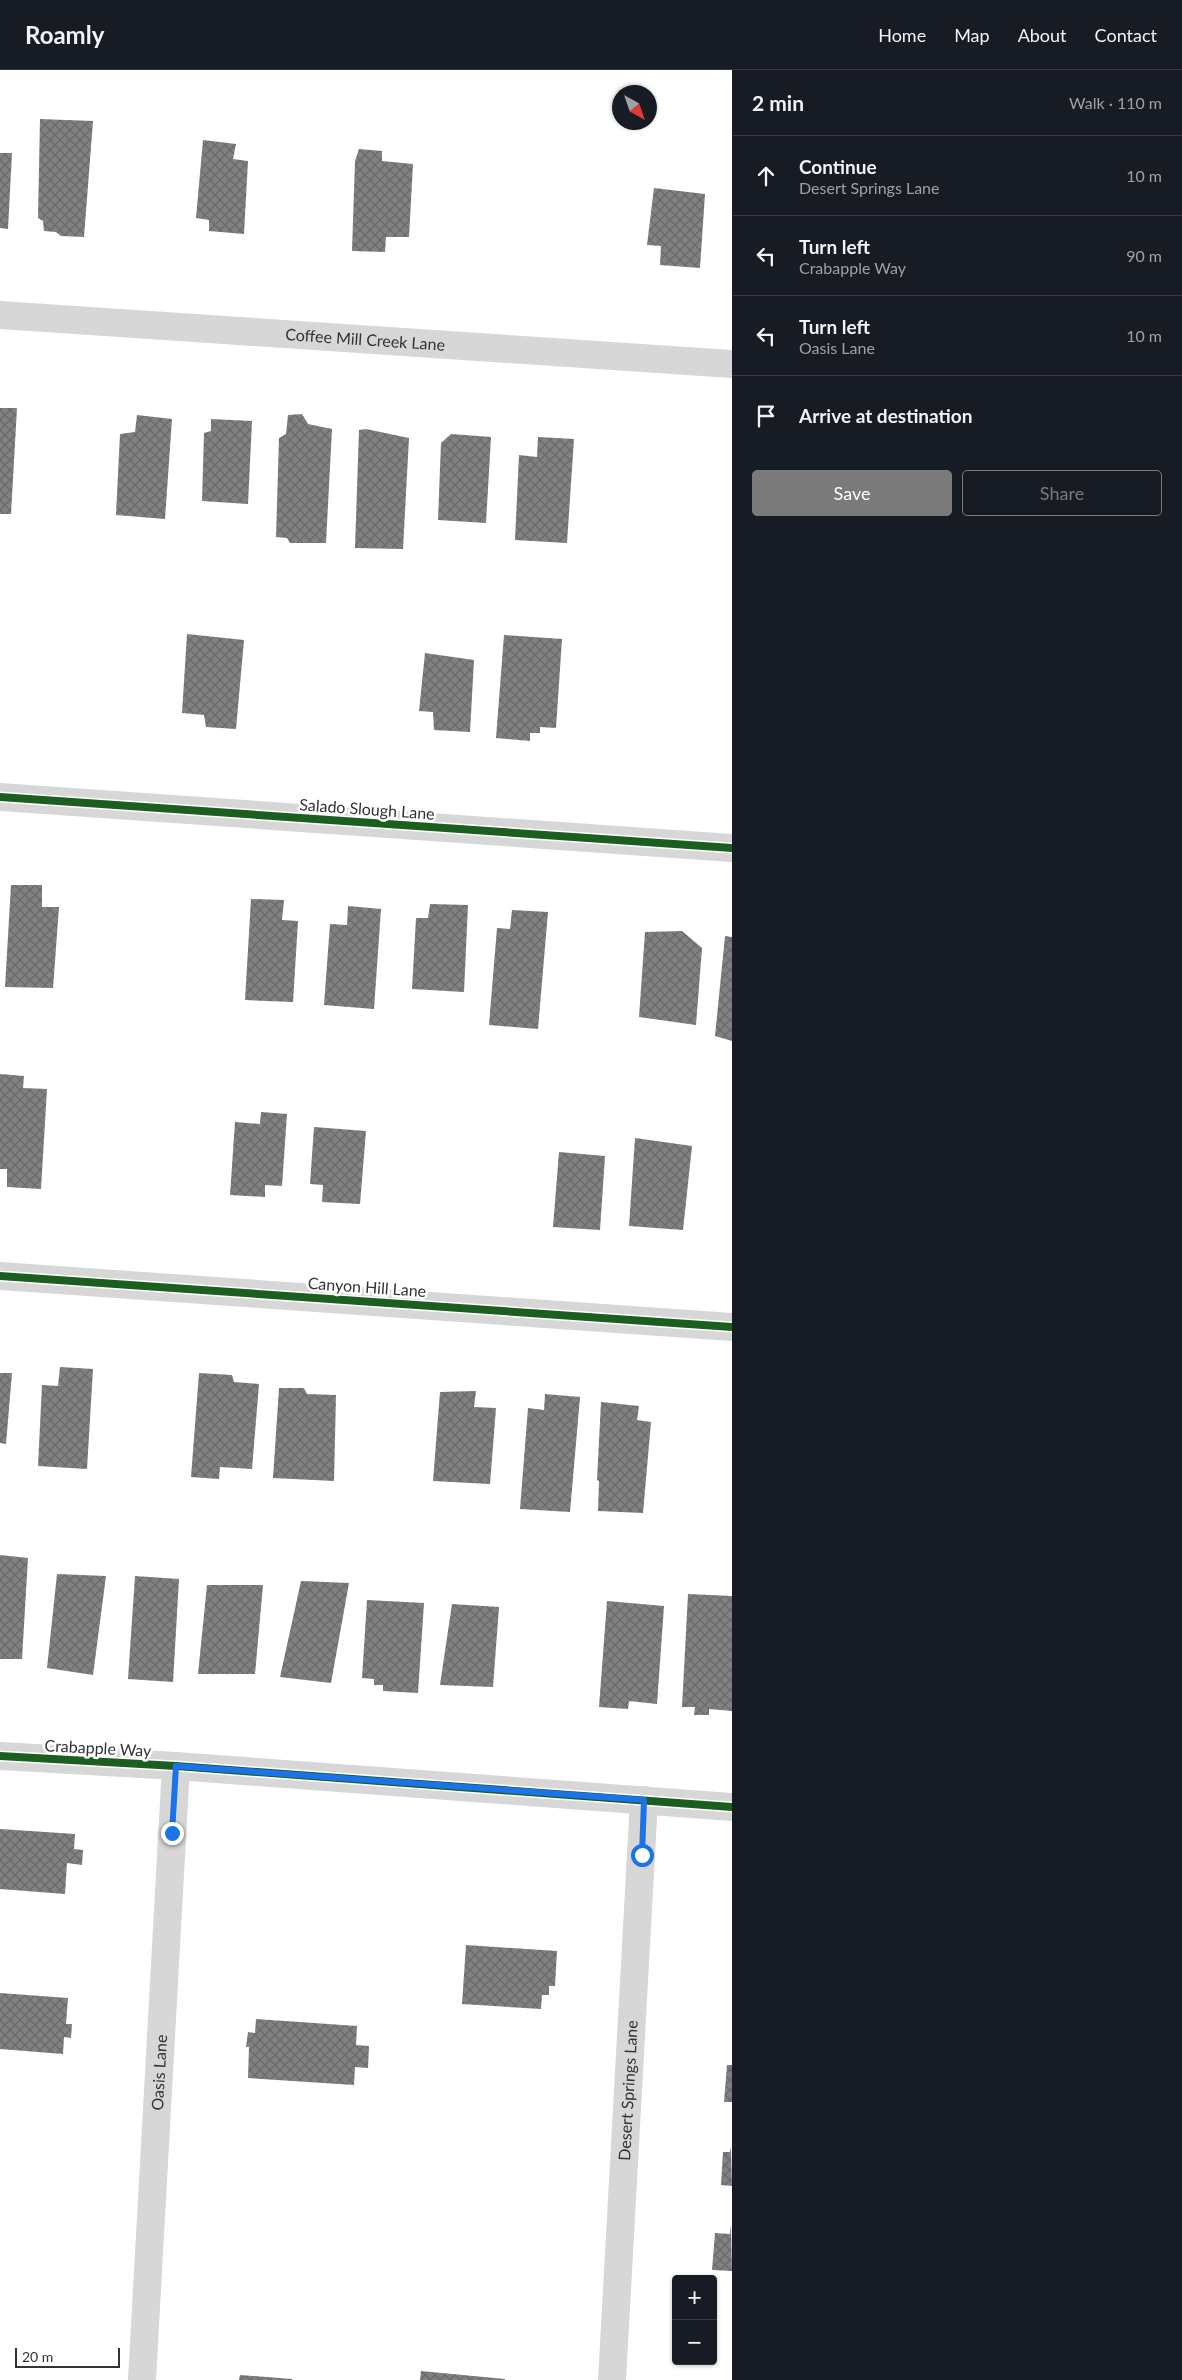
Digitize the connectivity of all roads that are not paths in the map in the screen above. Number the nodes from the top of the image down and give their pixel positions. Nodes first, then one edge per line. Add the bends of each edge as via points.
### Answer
1 (0, 316) edge
2 (732, 364) edge
3 (0, 797) edge
4 (732, 848) edge
5 (0, 1276) edge
6 (732, 1327) edge
7 (0, 1756) edge
8 (176, 1766) junction
9 (644, 1800) junction
10 (732, 1807) edge
11 (142, 2380) edge
12 (612, 2380) edge

1 - 2 street, Coffee Mill Creek Lane
3 - 4 street, Salado Slough Lane
5 - 6 street, Canyon Hill Lane
7 - 8 street, Crabapple Way
8 - 9 street, Crabapple Way
8 - 11 street, Oasis Lane
9 - 10 street, Crabapple Way
9 - 12 street, Desert Springs Lane

